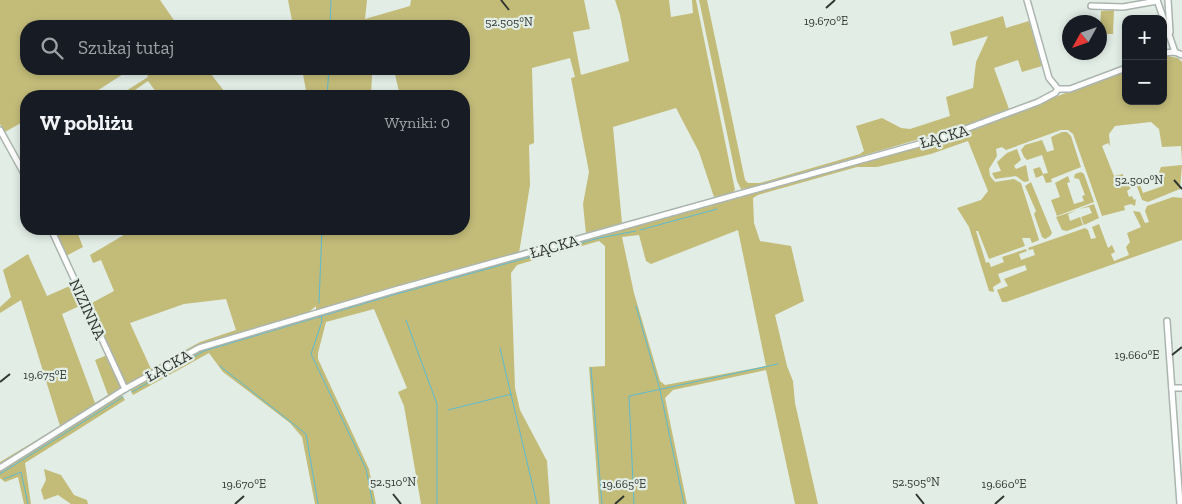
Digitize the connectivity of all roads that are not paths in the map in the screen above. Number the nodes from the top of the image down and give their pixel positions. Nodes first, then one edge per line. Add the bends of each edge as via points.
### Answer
1 (1027, 0) edge
2 (1168, 0) edge
3 (1157, 1) edge
4 (1091, 6) dead end
5 (1170, 37) junction
6 (1167, 53) edge
7 (1180, 53) edge
8 (1122, 70) edge
9 (1058, 89) junction
10 (0, 130) edge
11 (20, 166) edge
12 (54, 235) edge
13 (1167, 321) dead end
14 (1172, 388) junction
15 (1182, 388) edge
16 (126, 389) junction
17 (0, 468) edge
18 (1180, 504) edge

1 - 9 street via 1049,78
2 - 5 street
3 - 4 street
3 - 5 street
5 - 7 street
6 - 7 street
8 - 9 street, ŁĄCKA via 1070,89
9 - 16 street, ŁĄCKA via 1033,104 944,136 207,345
10 - 11 street
12 - 16 street, NIZINNA
13 - 14 street
14 - 15 street
14 - 18 street
16 - 17 street, ŁĄCKA

